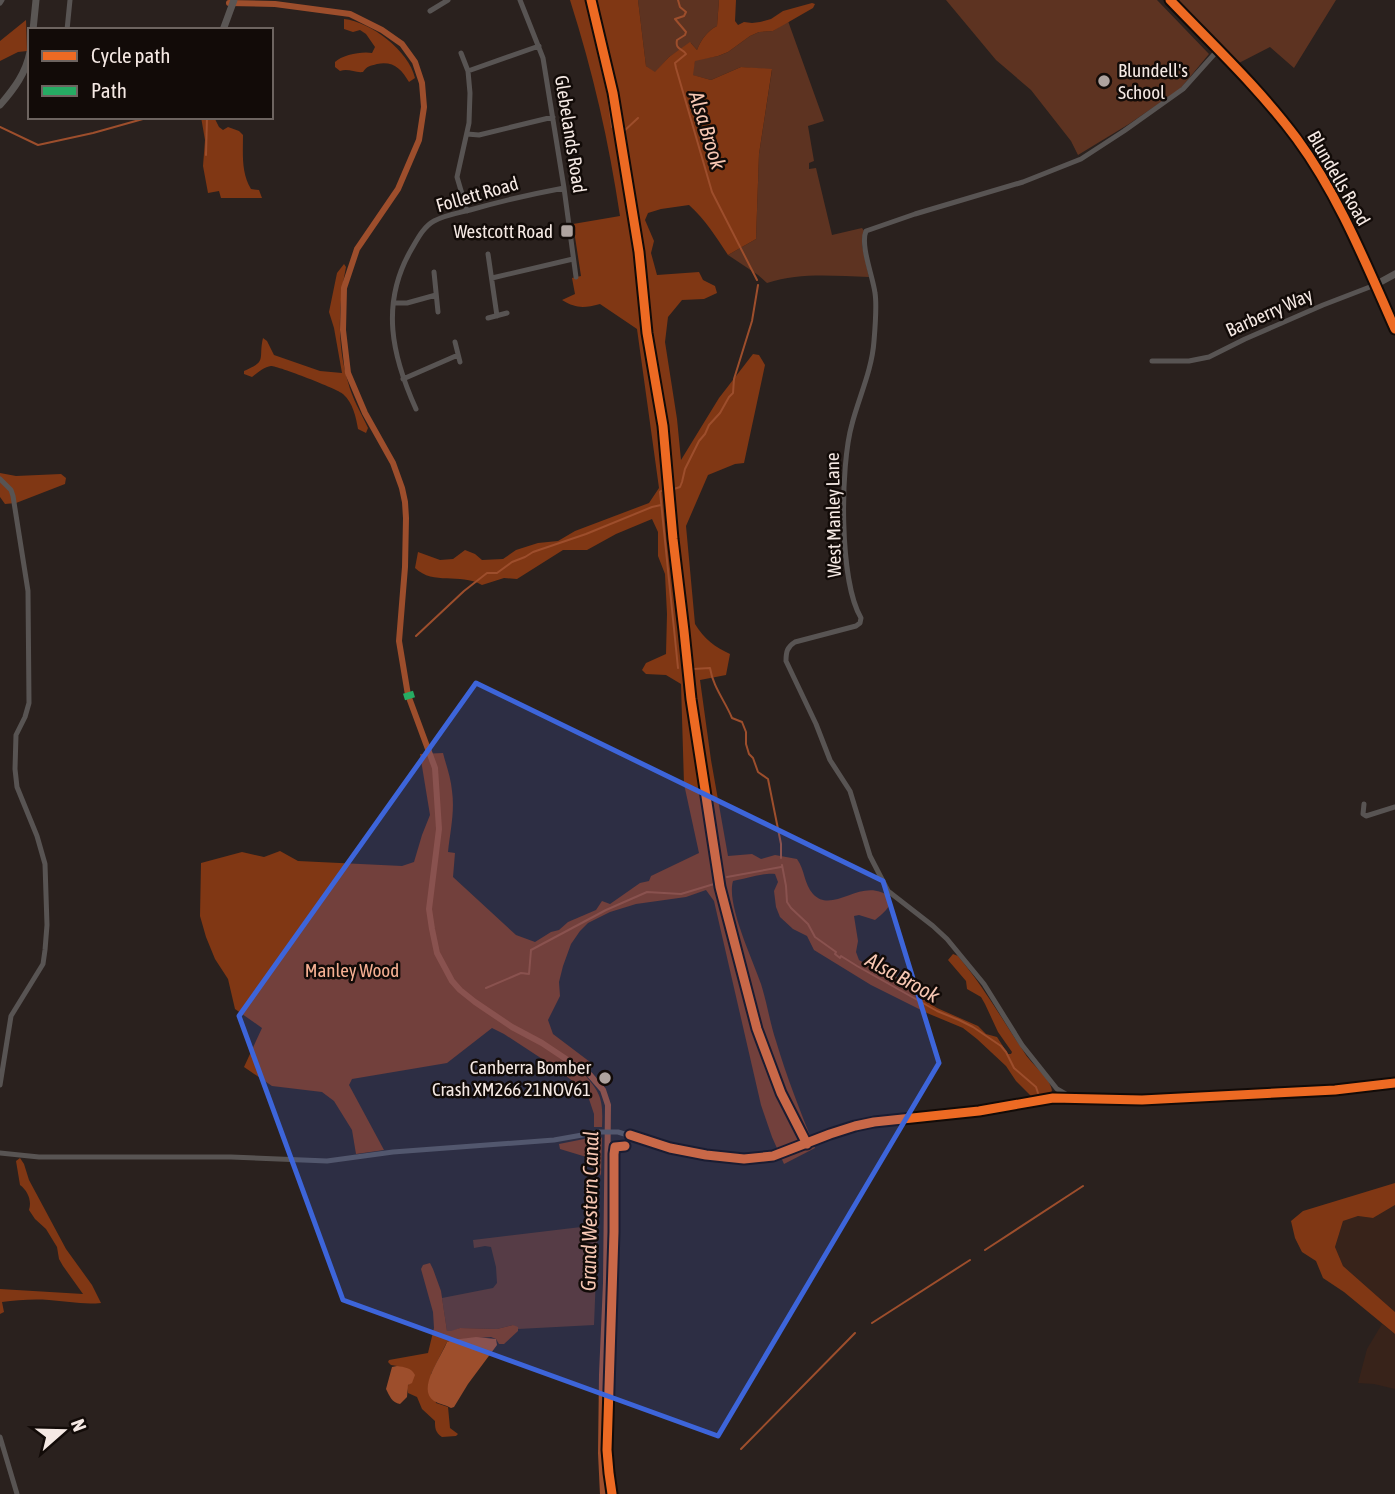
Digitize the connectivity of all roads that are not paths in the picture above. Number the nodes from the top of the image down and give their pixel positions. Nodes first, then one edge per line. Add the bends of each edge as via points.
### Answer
1 (36, 0) edge
2 (71, 0) edge
3 (448, 0) edge
4 (520, 0) edge
5 (1170, 0) edge
6 (232, 4) edge
7 (429, 11) dead end
8 (33, 28) edge
9 (67, 28) edge
10 (224, 28) edge
11 (539, 46) junction
12 (1218, 50) junction
13 (461, 53) dead end
14 (28, 59) edge
15 (468, 71) junction
16 (0, 105) edge
17 (553, 117) junction
18 (467, 134) junction
19 (564, 188) junction
20 (467, 211) junction
21 (488, 254) dead end
22 (573, 259) junction
23 (434, 272) dead end
24 (1395, 274) edge
25 (576, 277) dead end
26 (492, 278) junction
27 (1375, 285) junction
28 (436, 295) junction
29 (394, 303) junction
30 (438, 312) dead end
31 (508, 313) dead end
32 (497, 316) junction
33 (488, 318) dead end
34 (1395, 329) edge
35 (455, 342) dead end
36 (1152, 361) dead end
37 (403, 379) junction
38 (416, 409) dead end
39 (0, 479) edge
40 (1364, 804) dead end
41 (1395, 807) edge
42 (1395, 1083) edge
43 (0, 1085) edge
44 (1057, 1089) junction
45 (1053, 1098) junction
46 (1070, 1098) junction
47 (0, 1153) edge
48 (0, 1437) edge
49 (17, 1494) edge

1 - 8 street
2 - 9 street
3 - 7 street
4 - 11 street, Glebelands Road
5 - 12 street, Blundells Road
6 - 10 street
11 - 15 street
11 - 17 street, Glebelands Road
12 - 27 street, Blundells Road via 1311,160 1338,204
12 - 44 street, West Manley Lane via 1183,89 1080,159 1023,182 866,231 864,243 876,296 874,341 848,443 845,489 846,564 854,606 861,618 856,626 795,642 786,656 830,760 850,791 884,885 947,939
13 - 15 street
14 - 16 street via 17,84
15 - 18 street
17 - 18 street
17 - 19 street, Glebelands Road
18 - 20 street via 457,177
19 - 20 street, Follett Road
19 - 22 street, Glebelands Road
20 - 29 street, Follett Road via 435,221 424,230 399,276
21 - 26 street
22 - 25 street, Glebelands Road
22 - 26 street
23 - 28 street
24 - 27 street, Barberry Way
26 - 32 street
27 - 34 street, Blundells Road
27 - 36 street, Barberry Way via 1209,356
28 - 29 street
28 - 30 street
29 - 37 street, Follett Road via 394,342
31 - 32 street
32 - 33 street
35 - 37 street via 459,358
37 - 38 street, Follett Road
39 - 43 street via 13,496 28,591 29,703 16,735 15,769 17,787 45,864 47,925 43,964 11,1016
40 - 41 street via 1366,816
42 - 46 street via 1142,1100
44 - 45 street
44 - 46 street, West Manley Lane
45 - 46 street
45 - 47 street via 874,1122 784,1153 744,1159 670,1148 618,1132 327,1161
48 - 49 street

